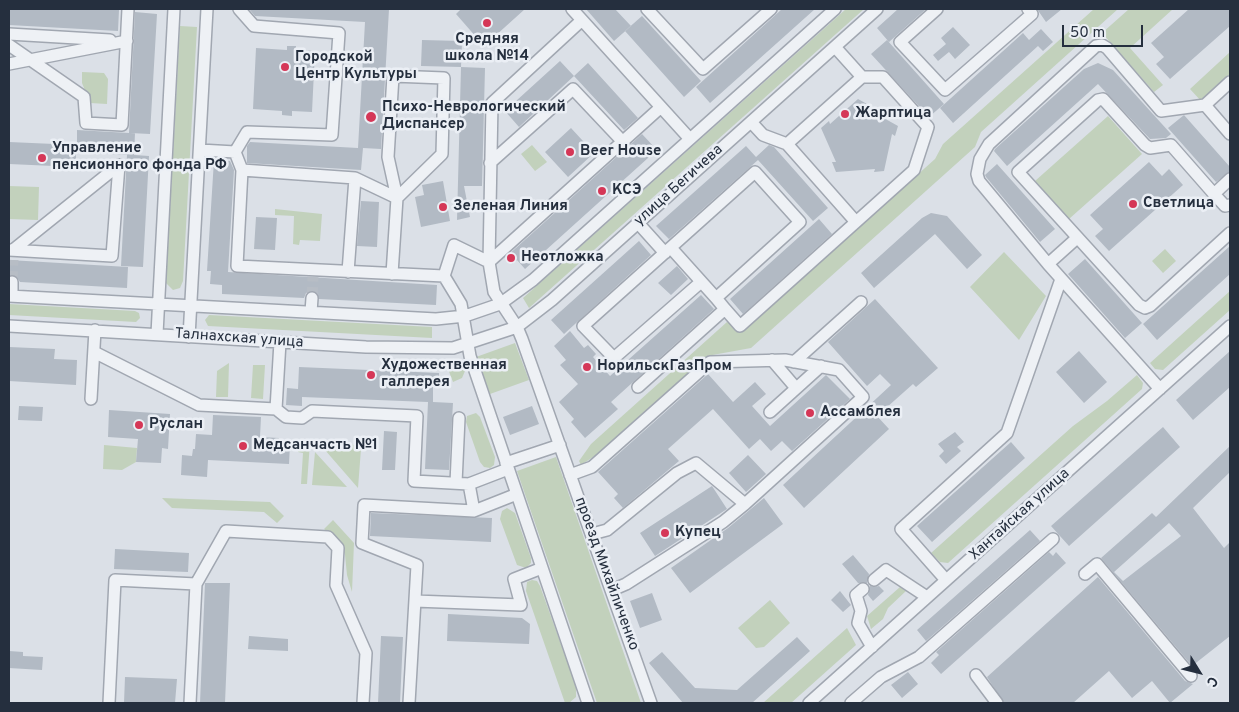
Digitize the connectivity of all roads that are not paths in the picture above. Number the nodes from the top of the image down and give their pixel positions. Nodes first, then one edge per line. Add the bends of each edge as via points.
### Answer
1 (128, 9) edge
2 (174, 9) edge
3 (207, 9) edge
4 (239, 9) edge
5 (572, 9) edge
6 (647, 9) edge
7 (770, 9) edge
8 (835, 9) edge
9 (877, 9) edge
10 (937, 9) edge
11 (1028, 9) edge
12 (582, 20) junction
13 (9, 34) edge
14 (127, 41) junction
15 (9, 45) edge
16 (835, 47) junction
17 (31, 60) junction
18 (9, 64) edge
19 (862, 77) junction
20 (1230, 82) edge
21 (1205, 105) junction
22 (661, 107) junction
23 (751, 122) junction
24 (1229, 130) edge
25 (690, 139) junction
26 (622, 142) junction
27 (787, 144) junction
28 (200, 150) junction
29 (235, 152) junction
30 (490, 163) junction
31 (242, 170) junction
32 (355, 178) junction
33 (1230, 179) edge
34 (1214, 194) junction
35 (397, 198) junction
36 (1230, 205) edge
37 (856, 222) junction
38 (638, 223) junction
39 (1230, 233) edge
40 (1077, 238) junction
41 (668, 250) junction
42 (11, 252) edge
43 (489, 262) junction
44 (1048, 264) junction
45 (348, 272) junction
46 (392, 274) junction
47 (444, 276) junction
48 (1061, 279) junction
49 (12, 282) dead end
50 (702, 282) junction
51 (10, 296) edge
52 (312, 298) tunnel mouth
53 (716, 298) junction
54 (861, 302) dead end
55 (158, 304) junction
56 (500, 304) junction
57 (191, 306) junction
58 (725, 309) junction
59 (311, 312) junction
60 (465, 316) junction
61 (9, 326) edge
62 (1230, 326) edge
63 (517, 327) junction
64 (95, 330) junction
65 (157, 334) junction
66 (189, 337) junction
67 (280, 342) junction
68 (469, 344) junction
69 (94, 352) junction
70 (772, 360) junction
71 (794, 362) junction
72 (821, 366) junction
73 (638, 387) dead end
74 (796, 388) junction
75 (1160, 389) junction
76 (92, 399) dead end
77 (276, 409) junction
78 (770, 412) dead end
79 (459, 418) dead end
80 (560, 445) junction
81 (507, 466) junction
82 (570, 475) junction
83 (456, 483) junction
84 (469, 484) junction
85 (517, 494) junction
86 (745, 504) junction
87 (474, 511) junction
88 (592, 534) junction
89 (1053, 539) dead end
90 (542, 568) junction
91 (1085, 574) dead end
92 (874, 580) dead end
93 (946, 580) junction
94 (196, 584) junction
95 (863, 589) dead end
96 (612, 590) junction
97 (928, 597) junction
98 (415, 601) junction
99 (872, 647) junction
100 (976, 675) dead end
101 (1191, 676) dead end
102 (109, 703) edge
103 (190, 703) edge
104 (363, 703) edge
105 (410, 703) edge
106 (588, 703) edge
107 (651, 703) edge
108 (809, 703) edge
109 (851, 703) edge
110 (997, 703) edge

1 - 14 street
2 - 55 street
3 - 28 street
4 - 29 street via 254,26 339,33 332,135 248,132
5 - 12 street
6 - 7 street via 702,69
8 - 25 street, улица Бегичева
9 - 16 street, улица Бегичева
10 - 11 street via 900,42 945,90 1032,14
12 - 22 street
12 - 30 street, проезд Михайличенко via 492,103
13 - 14 street
14 - 17 street
14 - 17 street via 122,125 86,123 84,97
15 - 17 street
16 - 19 street
16 - 23 street, улица Бегичева
17 - 18 street
19 - 27 street
19 - 37 street via 883,76 928,127 914,170
20 - 21 street
21 - 24 street
21 - 44 street via 1161,111 1102,45 1096,46 989,144 980,159 977,178
22 - 25 street
22 - 26 street
23 - 27 street via 764,135
23 - 38 street, улица Бегичева
25 - 56 street, улица Бегичева via 533,280
26 - 30 street via 573,89
26 - 43 street
27 - 37 street
28 - 29 street
28 - 57 street
29 - 31 street
30 - 43 street, проезд Михайличенко
31 - 32 street
31 - 45 street via 237,266 314,274
32 - 35 street
32 - 45 street
33 - 34 street
34 - 36 street via 1225,206
34 - 40 street via 1171,145 1150,148 1106,102 1098,100 1018,172
35 - 35 street via 442,154 444,78 394,76 388,157
35 - 46 street
37 - 58 street via 740,326
38 - 41 street
38 - 63 street, улица Бегичева
39 - 40 street via 1145,308
40 - 44 street
41 - 50 street
41 - 50 street via 583,326 609,355 619,356
41 - 53 street via 755,172 800,222
42 - 42 street via 112,256 119,165 58,214
43 - 47 street via 454,245
43 - 56 street, проезд Михайличенко via 494,292
44 - 48 street
45 - 46 street
46 - 47 street
47 - 60 street
48 - 75 street
48 - 93 street via 1007,434 900,529
49 - 51 street
50 - 53 street
51 - 55 street, Талнахская улица
52 - 59 street
53 - 58 street
54 - 71 street
55 - 57 street, Талнахская улица
55 - 65 street
56 - 60 street, улица Бегичева
56 - 63 street, проезд Михайличенко
57 - 59 street, Талнахская улица
57 - 66 street
58 - 73 street
59 - 60 street, Талнахская улица via 436,319
60 - 68 street
61 - 64 street, Талнахская улица
62 - 75 street, Хантайская улица
63 - 68 street, улица Бегичева
63 - 80 street, проезд Михайличенко
64 - 65 street, Талнахская улица
64 - 69 street
65 - 66 street, Талнахская улица
66 - 67 street, Талнахская улица
67 - 68 street, Талнахская улица via 454,348
67 - 77 street
68 - 81 street via 470,356
69 - 76 street
69 - 77 street via 199,405
70 - 71 street
70 - 74 street
70 - 82 street via 710,362 592,467
71 - 72 street
72 - 74 street
72 - 86 street via 839,370 863,398
74 - 78 street
75 - 93 street, Хантайская улица
77 - 83 street via 286,417 302,418 312,411 417,416 414,481
79 - 83 street
80 - 81 street
80 - 82 street, проезд Михайличенко
81 - 84 street
81 - 85 street
82 - 88 street, проезд Михайличенко
83 - 84 street
84 - 87 street
85 - 87 street
85 - 90 street
86 - 88 street via 696,463 677,473 606,530
86 - 96 street via 723,522
87 - 98 street via 364,505 362,543 417,565
88 - 96 street, проезд Михайличенко
89 - 109 street via 919,657 881,677
90 - 98 street via 514,579 521,605
90 - 106 street
91 - 101 street via 1096,564
92 - 97 street via 886,570
93 - 97 street, Хантайская улица
94 - 102 street via 115,580
94 - 103 street
94 - 104 street via 226,531 328,537 338,548 336,585 366,653
95 - 99 street via 856,595 861,611 858,623
96 - 107 street, проезд Михайличенко
97 - 99 street, Хантайская улица
98 - 105 street
99 - 108 street, Хантайская улица
100 - 110 street

